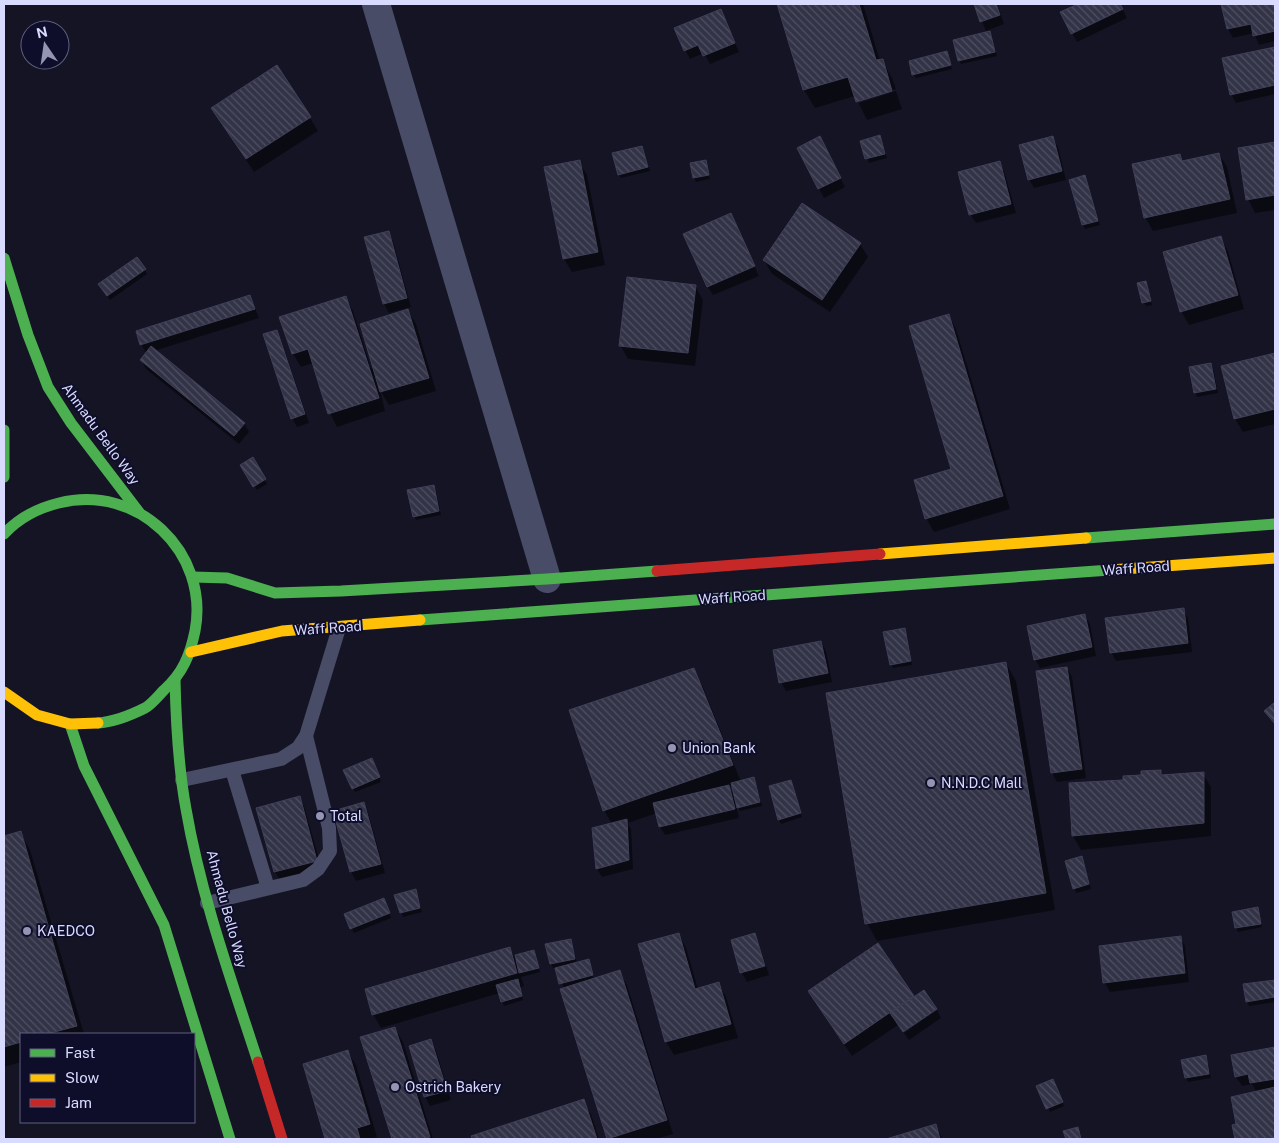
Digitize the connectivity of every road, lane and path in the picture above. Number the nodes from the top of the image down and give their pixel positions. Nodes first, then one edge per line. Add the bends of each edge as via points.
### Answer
1 (376, 4) edge
2 (4, 258) edge
3 (4, 430) edge
4 (4, 476) edge
5 (139, 512) junction
6 (1275, 524) edge
7 (4, 534) edge
8 (1275, 558) edge
9 (193, 577) junction
10 (547, 579) junction
11 (339, 628) junction
12 (191, 652) junction
13 (175, 680) junction
14 (4, 692) edge
15 (4, 705) edge
16 (37, 715) junction
17 (70, 724) junction
18 (306, 736) junction
19 (232, 770) junction
20 (182, 780) junction
21 (268, 888) junction
22 (208, 903) junction
23 (230, 1139) edge
24 (282, 1139) edge

1 - 10 street
2 - 5 street, Ahmadu Bello Way via 48,387 71,423
3 - 4 street
5 - 7 street via 107,501 74,499 42,507 13,524
5 - 9 street via 175,543
6 - 10 street
8 - 11 street, Waff Road
9 - 10 street via 227,578 275,593
9 - 12 street via 198,615
11 - 12 street, Waff Road via 282,631
11 - 18 lane
12 - 13 street
13 - 17 street via 146,707 110,722
13 - 20 street, Ahmadu Bello Way
14 - 16 street
15 - 16 street
16 - 17 street
17 - 23 street via 84,766 164,926
18 - 19 lane via 298,748 281,759
18 - 21 lane via 329,828 330,851 318,869 303,880
19 - 20 lane
19 - 21 lane
20 - 22 street, Ahmadu Bello Way
21 - 22 lane
22 - 24 street, Ahmadu Bello Way

